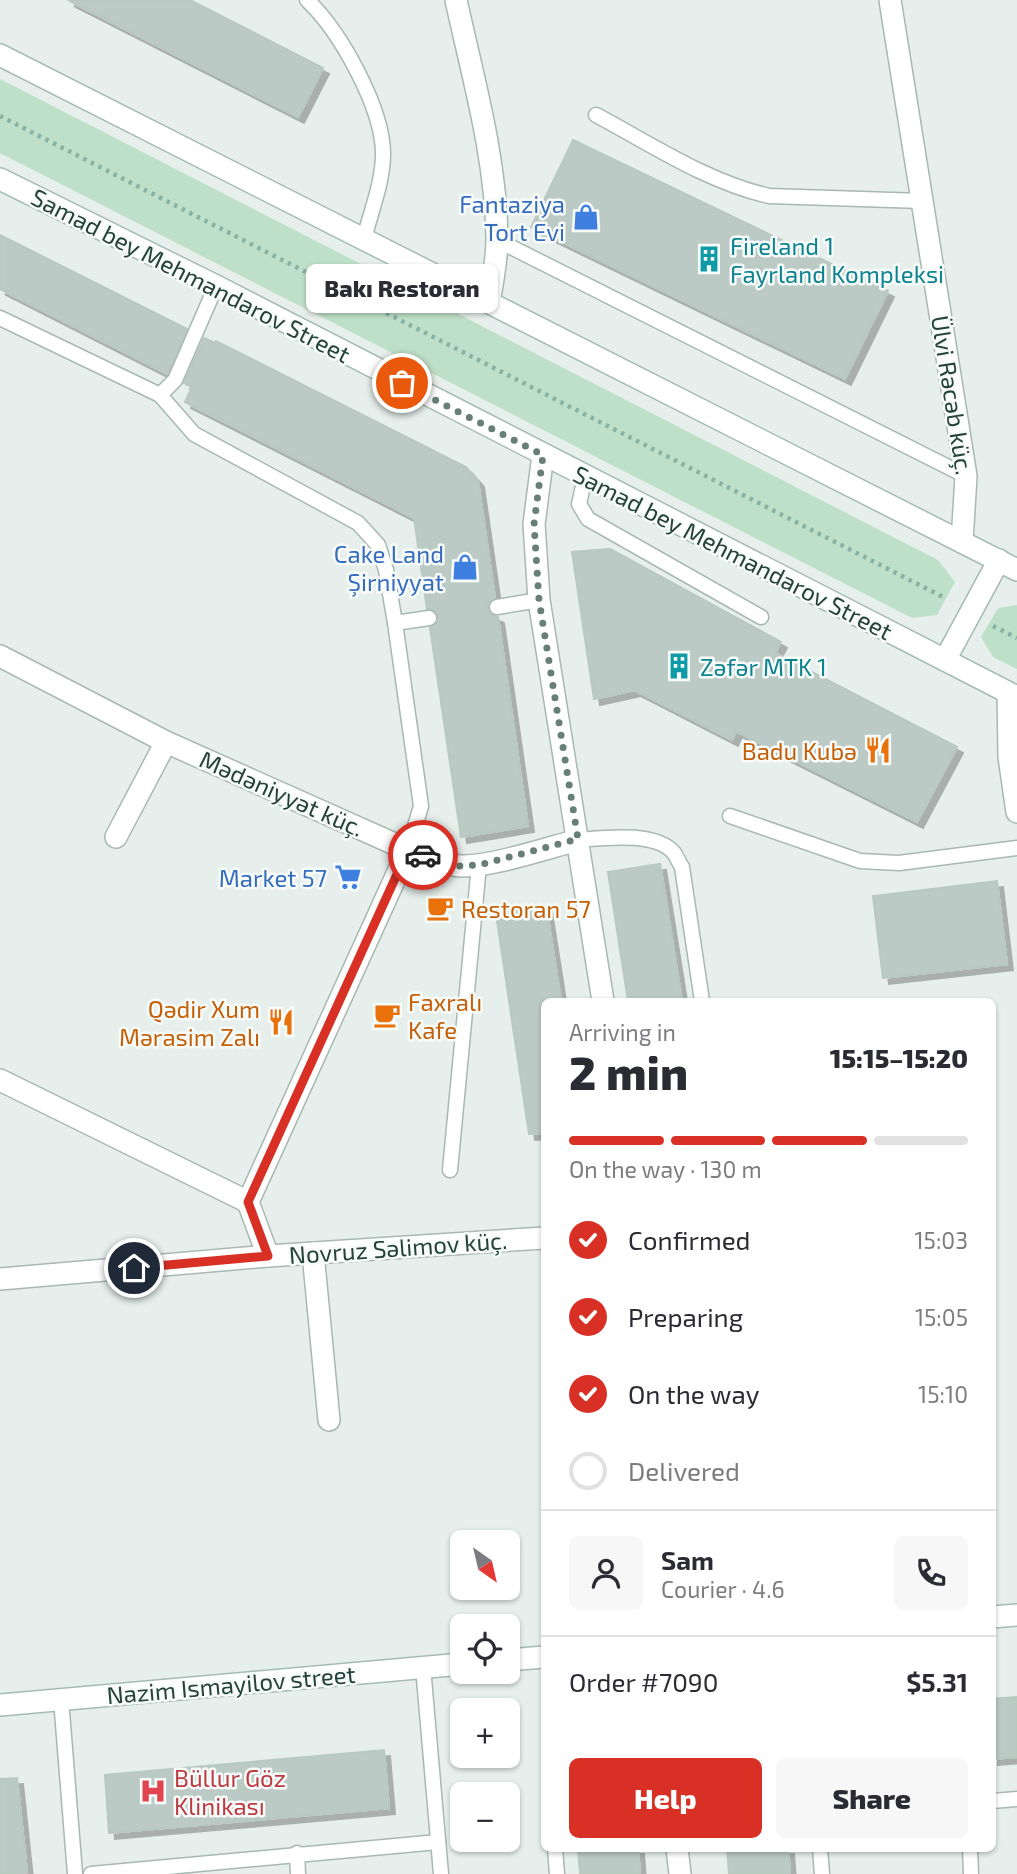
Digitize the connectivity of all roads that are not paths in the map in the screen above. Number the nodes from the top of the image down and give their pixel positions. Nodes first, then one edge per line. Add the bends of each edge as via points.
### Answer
1 (307, 0) edge
2 (456, 0) edge
3 (890, 0) edge
4 (0, 55) edge
5 (596, 115) dead end
6 (0, 179) edge
7 (922, 201) junction
8 (364, 239) junction
9 (497, 240) junction
10 (216, 286) junction
11 (489, 302) junction
12 (0, 318) edge
13 (160, 395) junction
14 (543, 455) junction
15 (967, 476) junction
16 (585, 477) junction
17 (962, 542) junction
18 (1008, 565) edge
19 (539, 600) junction
20 (496, 607) dead end
21 (761, 617) dead end
22 (429, 618) dead end
23 (395, 623) junction
24 (0, 656) edge
25 (945, 660) junction
26 (1013, 695) edge
27 (166, 742) junction
28 (1017, 812) edge
29 (730, 816) dead end
30 (116, 836) dead end
31 (578, 839) junction
32 (1017, 848) edge
33 (408, 850) junction
34 (479, 865) junction
35 (603, 998) edge
36 (702, 998) edge
37 (0, 1080) edge
38 (450, 1170) dead end
39 (248, 1202) junction
40 (541, 1238) edge
41 (313, 1253) junction
42 (268, 1256) junction
43 (0, 1279) edge
44 (329, 1420) dead end
45 (1017, 1615) edge
46 (996, 1617) edge
47 (541, 1657) edge
48 (520, 1659) edge
49 (450, 1665) edge
50 (423, 1667) junction
51 (61, 1699) junction
52 (0, 1704) edge
53 (1017, 1799) edge
54 (996, 1801) edge
55 (438, 1842) junction
56 (555, 1852) edge
57 (677, 1852) edge
58 (820, 1852) edge
59 (970, 1852) edge
60 (297, 1853) junction
61 (199, 1869) edge
62 (75, 1874) edge
63 (91, 1874) edge
64 (298, 1874) edge
65 (442, 1874) edge
66 (557, 1874) edge
67 (680, 1874) edge
68 (822, 1874) edge
69 (971, 1874) edge

1 - 8 lane via 347,53 382,132 382,173
2 - 9 street via 485,134
3 - 7 street, Ülvi Rəcəb küç.
4 - 8 street
5 - 7 lane via 746,190 769,195
6 - 10 street, Samad bey Mehmandarov Street
7 - 15 street, Ülvi Rəcəb küç.
8 - 11 street
9 - 11 street
9 - 15 lane
10 - 13 lane via 175,380
10 - 14 street, Samad bey Mehmandarov Street
11 - 17 street
12 - 13 lane
13 - 23 lane via 194,435 358,523 378,545
14 - 16 street, Samad bey Mehmandarov Street
14 - 19 street via 534,524
15 - 17 street, Ülvi Rəcəb küç.
16 - 21 lane via 579,504 588,519
16 - 25 street, Samad bey Mehmandarov Street
17 - 18 street
18 - 25 street
19 - 20 lane
19 - 31 street
22 - 23 lane
23 - 33 lane via 421,806
24 - 27 street, Mədəniyyət küç.
25 - 26 street, Samad bey Mehmandarov Street
26 - 28 street via 1009,757
27 - 30 street
27 - 33 street, Mədəniyyət küç.
29 - 32 lane via 860,861 898,863
31 - 34 street, Mədəniyyət küç.
31 - 35 street
31 - 36 lane via 633,837 673,851 682,867
33 - 34 street, Mədəniyyət küç. via 445,863
33 - 39 street
34 - 38 lane
37 - 39 street
39 - 42 street
40 - 41 street, Novruz Səlimov küç.
41 - 42 street, Novruz Səlimov küç.
41 - 44 street
42 - 43 street, Novruz Səlimov küç.
45 - 46 street
47 - 48 street
49 - 50 street, Nazim Ismayilov street
50 - 51 street, Nazim Ismayilov street
50 - 55 lane
51 - 52 street, Nazim Ismayilov street
51 - 62 lane
53 - 54 lane
55 - 60 lane
55 - 65 lane
56 - 66 lane
57 - 67 street
58 - 68 lane
59 - 69 lane
60 - 61 lane
60 - 64 lane
61 - 63 lane

